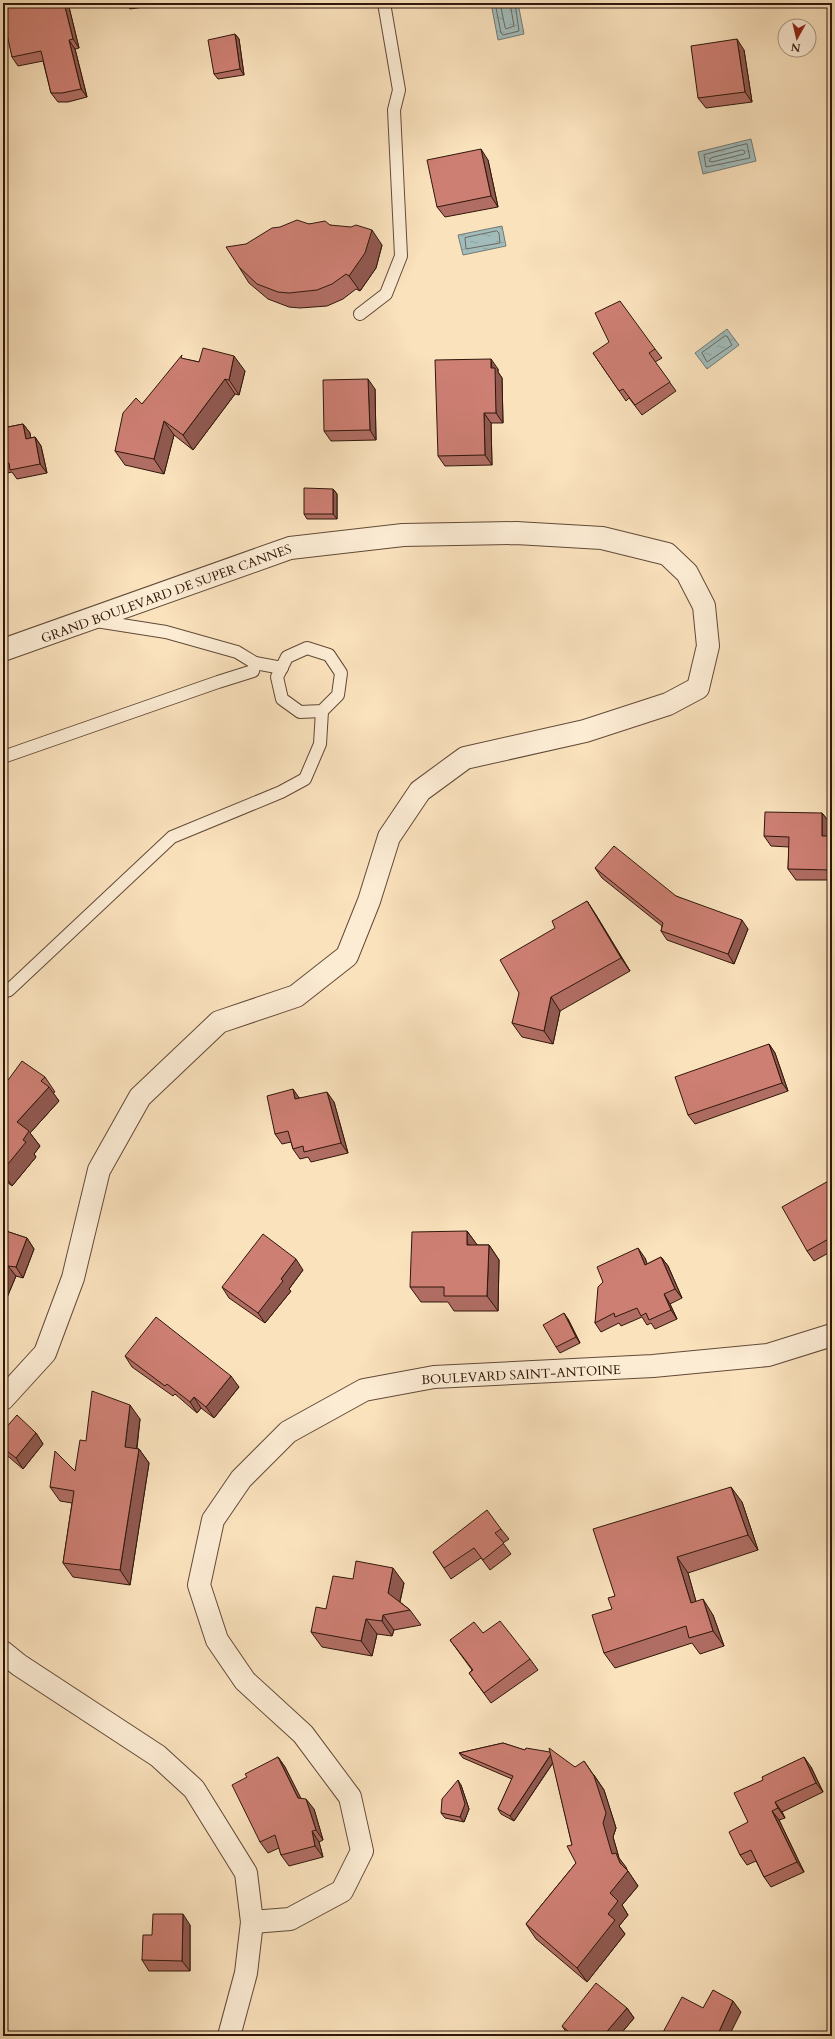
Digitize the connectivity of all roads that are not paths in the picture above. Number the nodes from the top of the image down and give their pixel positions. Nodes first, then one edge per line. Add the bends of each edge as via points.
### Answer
1 (384, 3) edge
2 (360, 314) dead end
3 (91, 620) junction
4 (3, 650) edge
5 (255, 663) junction
6 (282, 668) junction
7 (322, 711) junction
8 (3, 757) edge
9 (3, 992) edge
10 (832, 1335) edge
11 (3, 1400) edge
12 (3, 1652) edge
13 (252, 1922) junction
14 (230, 2036) edge

1 - 2 lane via 399,90 394,110 401,256 386,294
3 - 4 street, GRAND BOULEVARD DE SUPER CANNES
3 - 5 lane via 166,632 237,652
3 - 11 street, GRAND BOULEVARD DE SUPER CANNES via 290,548 403,535 516,533 602,538 667,554 687,573 704,606 708,646 698,688 668,704 585,731 465,758 420,791 389,837 369,901 347,956 296,996 219,1022 140,1097 99,1170 73,1278 45,1353
5 - 6 lane
5 - 8 lane via 253,671
6 - 7 lane via 277,677 282,699 300,712
6 - 7 lane via 287,657 308,648 329,655 341,673 338,695
7 - 9 lane via 320,744 305,779 281,792 172,836 9,990
10 - 13 street, BOULEVARD SAINT-ANTOINE via 768,1355 654,1366 434,1377 364,1390 288,1432 241,1479 213,1520 198,1585 217,1640 245,1681 303,1734 350,1797 362,1851 342,1891 290,1919
12 - 13 street via 158,1756 194,1789 246,1873
13 - 14 street via 246,1973

